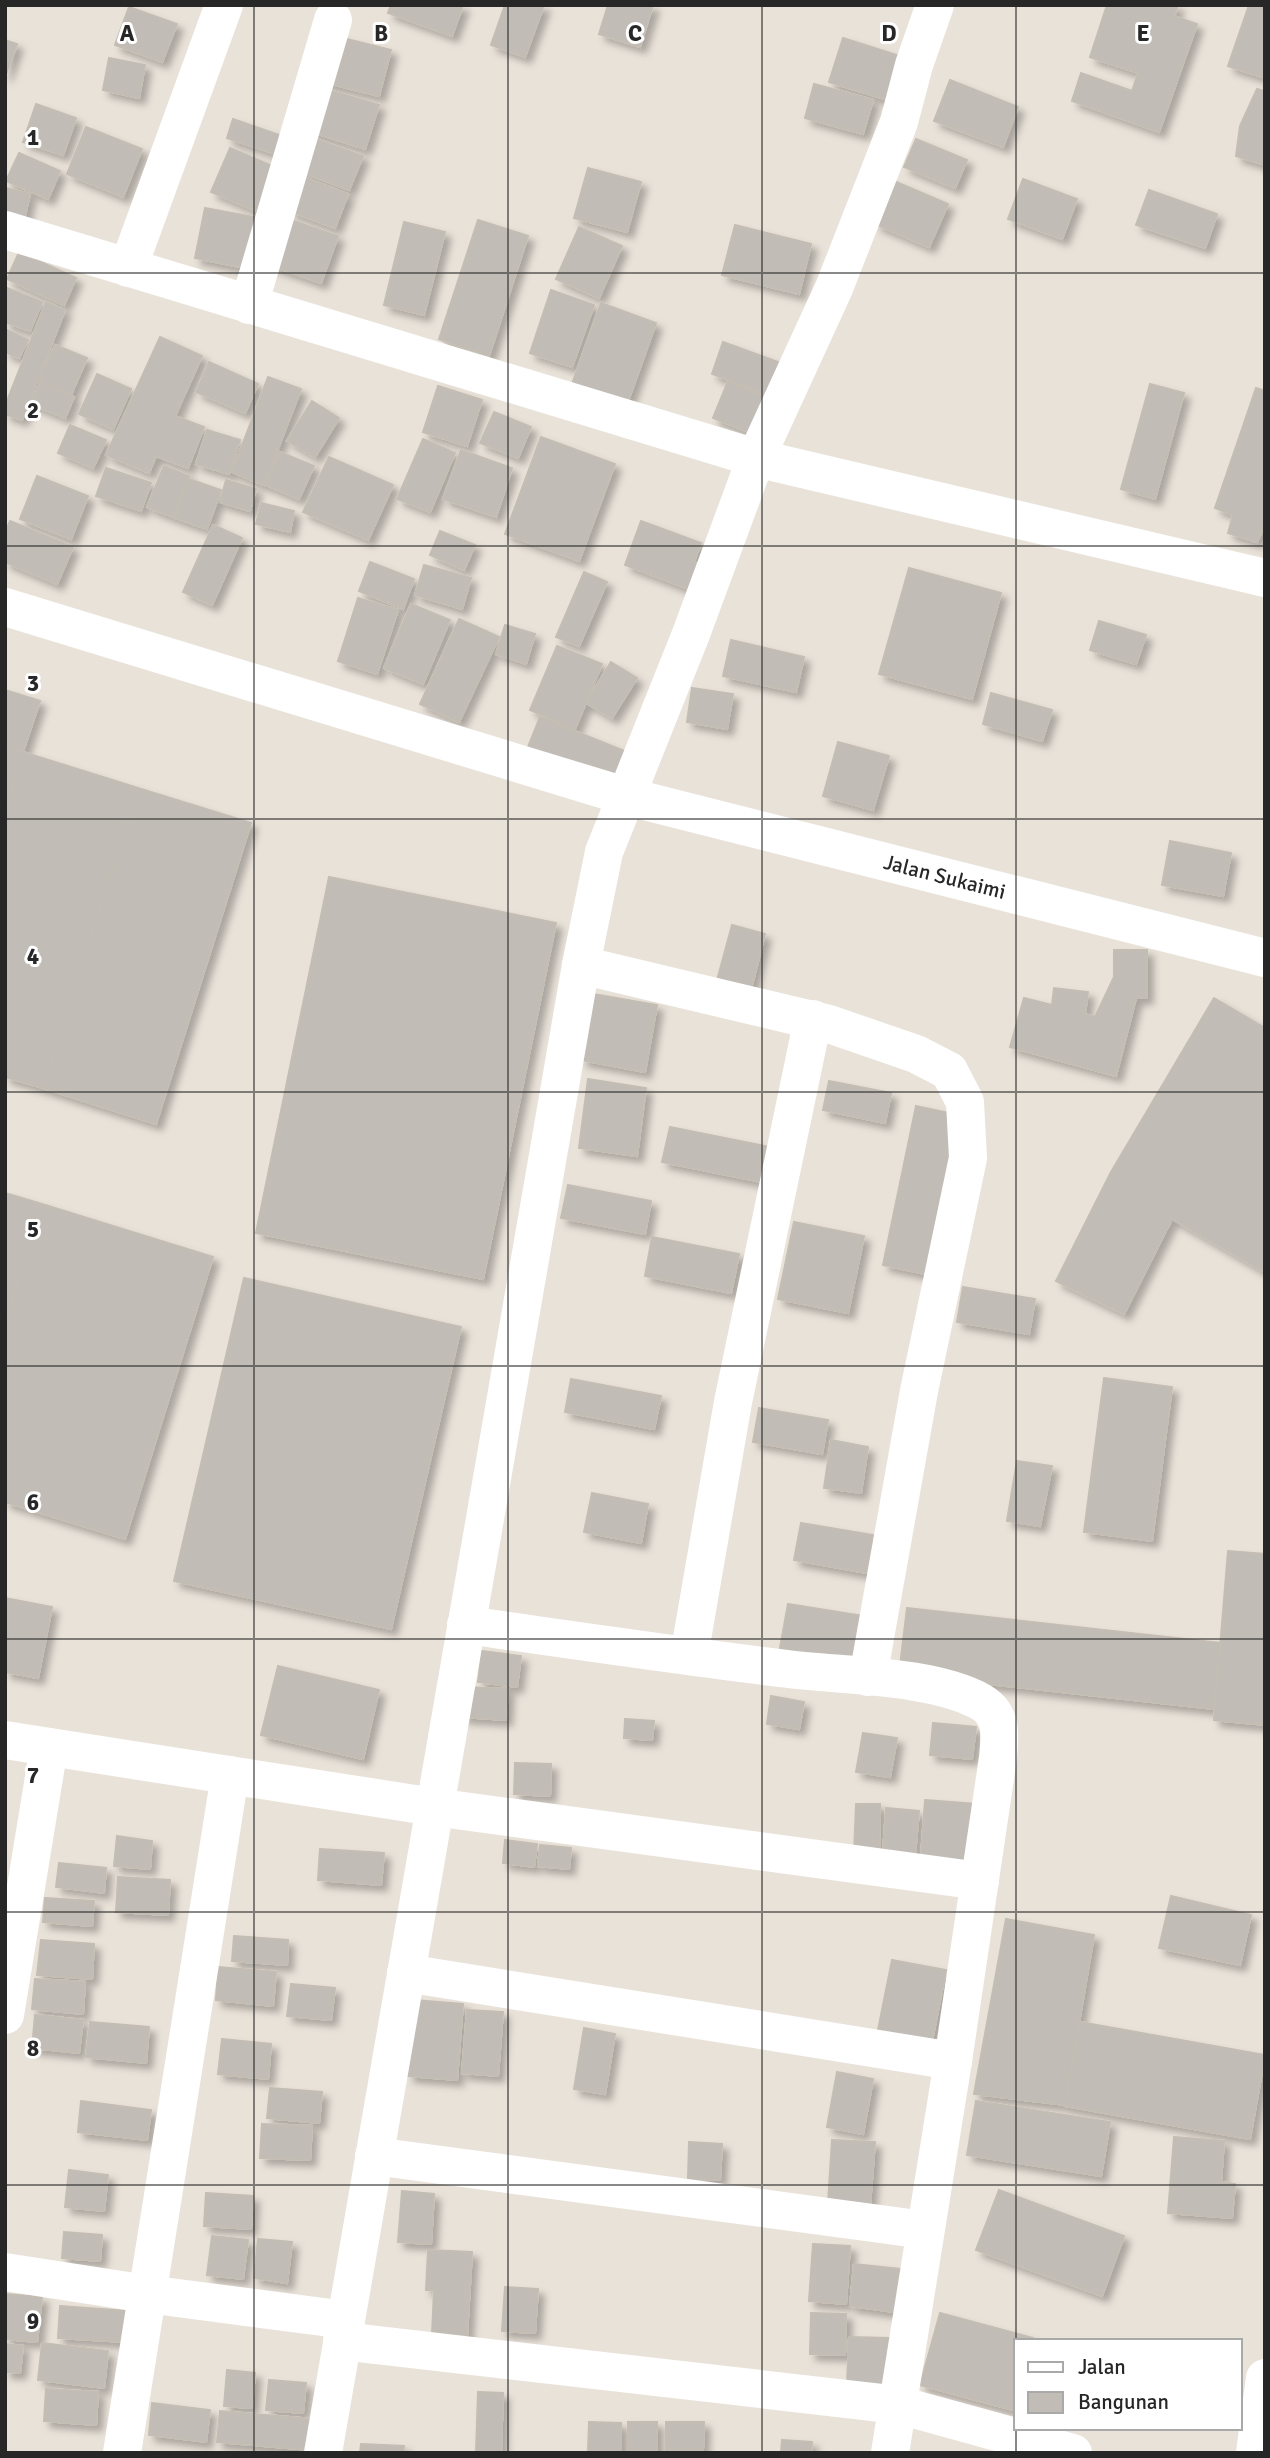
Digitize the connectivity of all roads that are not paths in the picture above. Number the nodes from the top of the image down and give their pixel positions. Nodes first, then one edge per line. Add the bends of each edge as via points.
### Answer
1 (224, 5) edge
2 (935, 5) edge
3 (333, 20) dead end
4 (5, 230) edge
5 (128, 268) junction
6 (249, 305) junction
7 (756, 458) junction
8 (1265, 578) edge
9 (5, 607) edge
10 (625, 796) junction
11 (1265, 958) edge
12 (581, 965) junction
13 (813, 1019) junction
14 (466, 1625) junction
15 (689, 1656) junction
16 (868, 1678) junction
17 (5, 1740) edge
18 (48, 1747) junction
19 (230, 1775) junction
20 (434, 1807) junction
21 (980, 1881) junction
22 (13, 1913) edge
23 (406, 1973) junction
24 (5, 2015) edge
25 (953, 2061) junction
26 (374, 2156) junction
27 (925, 2230) junction
28 (5, 2272) edge
29 (147, 2294) junction
30 (344, 2330) junction
31 (1265, 2378) edge
32 (899, 2405) junction
33 (122, 2453) edge
34 (323, 2453) edge
35 (890, 2453) edge
36 (1073, 2453) edge
37 (1255, 2453) edge

1 - 5 street
2 - 7 street via 899,122 834,288
3 - 6 street
4 - 5 street
5 - 6 street
6 - 7 street
7 - 8 street
7 - 10 street
9 - 10 street, Jalan Sukaimi
10 - 11 street, Jalan Sukaimi
10 - 12 street via 604,852
12 - 13 street
12 - 14 street
13 - 15 street via 733,1402
13 - 16 street via 916,1054 949,1071 965,1102 968,1158 919,1391
14 - 15 street
14 - 20 street
15 - 16 street
16 - 21 street via 909,1681 955,1692 994,1713 1001,1730
17 - 18 street
18 - 19 street
18 - 22 street
19 - 20 street
19 - 29 street
20 - 21 street
20 - 23 street
21 - 25 street
22 - 24 street
23 - 25 street
23 - 26 street
25 - 27 street
26 - 27 street
26 - 30 street
27 - 32 street
28 - 29 street
29 - 30 street
29 - 33 street
30 - 32 street
30 - 34 street
31 - 37 street
32 - 35 street
32 - 36 street

